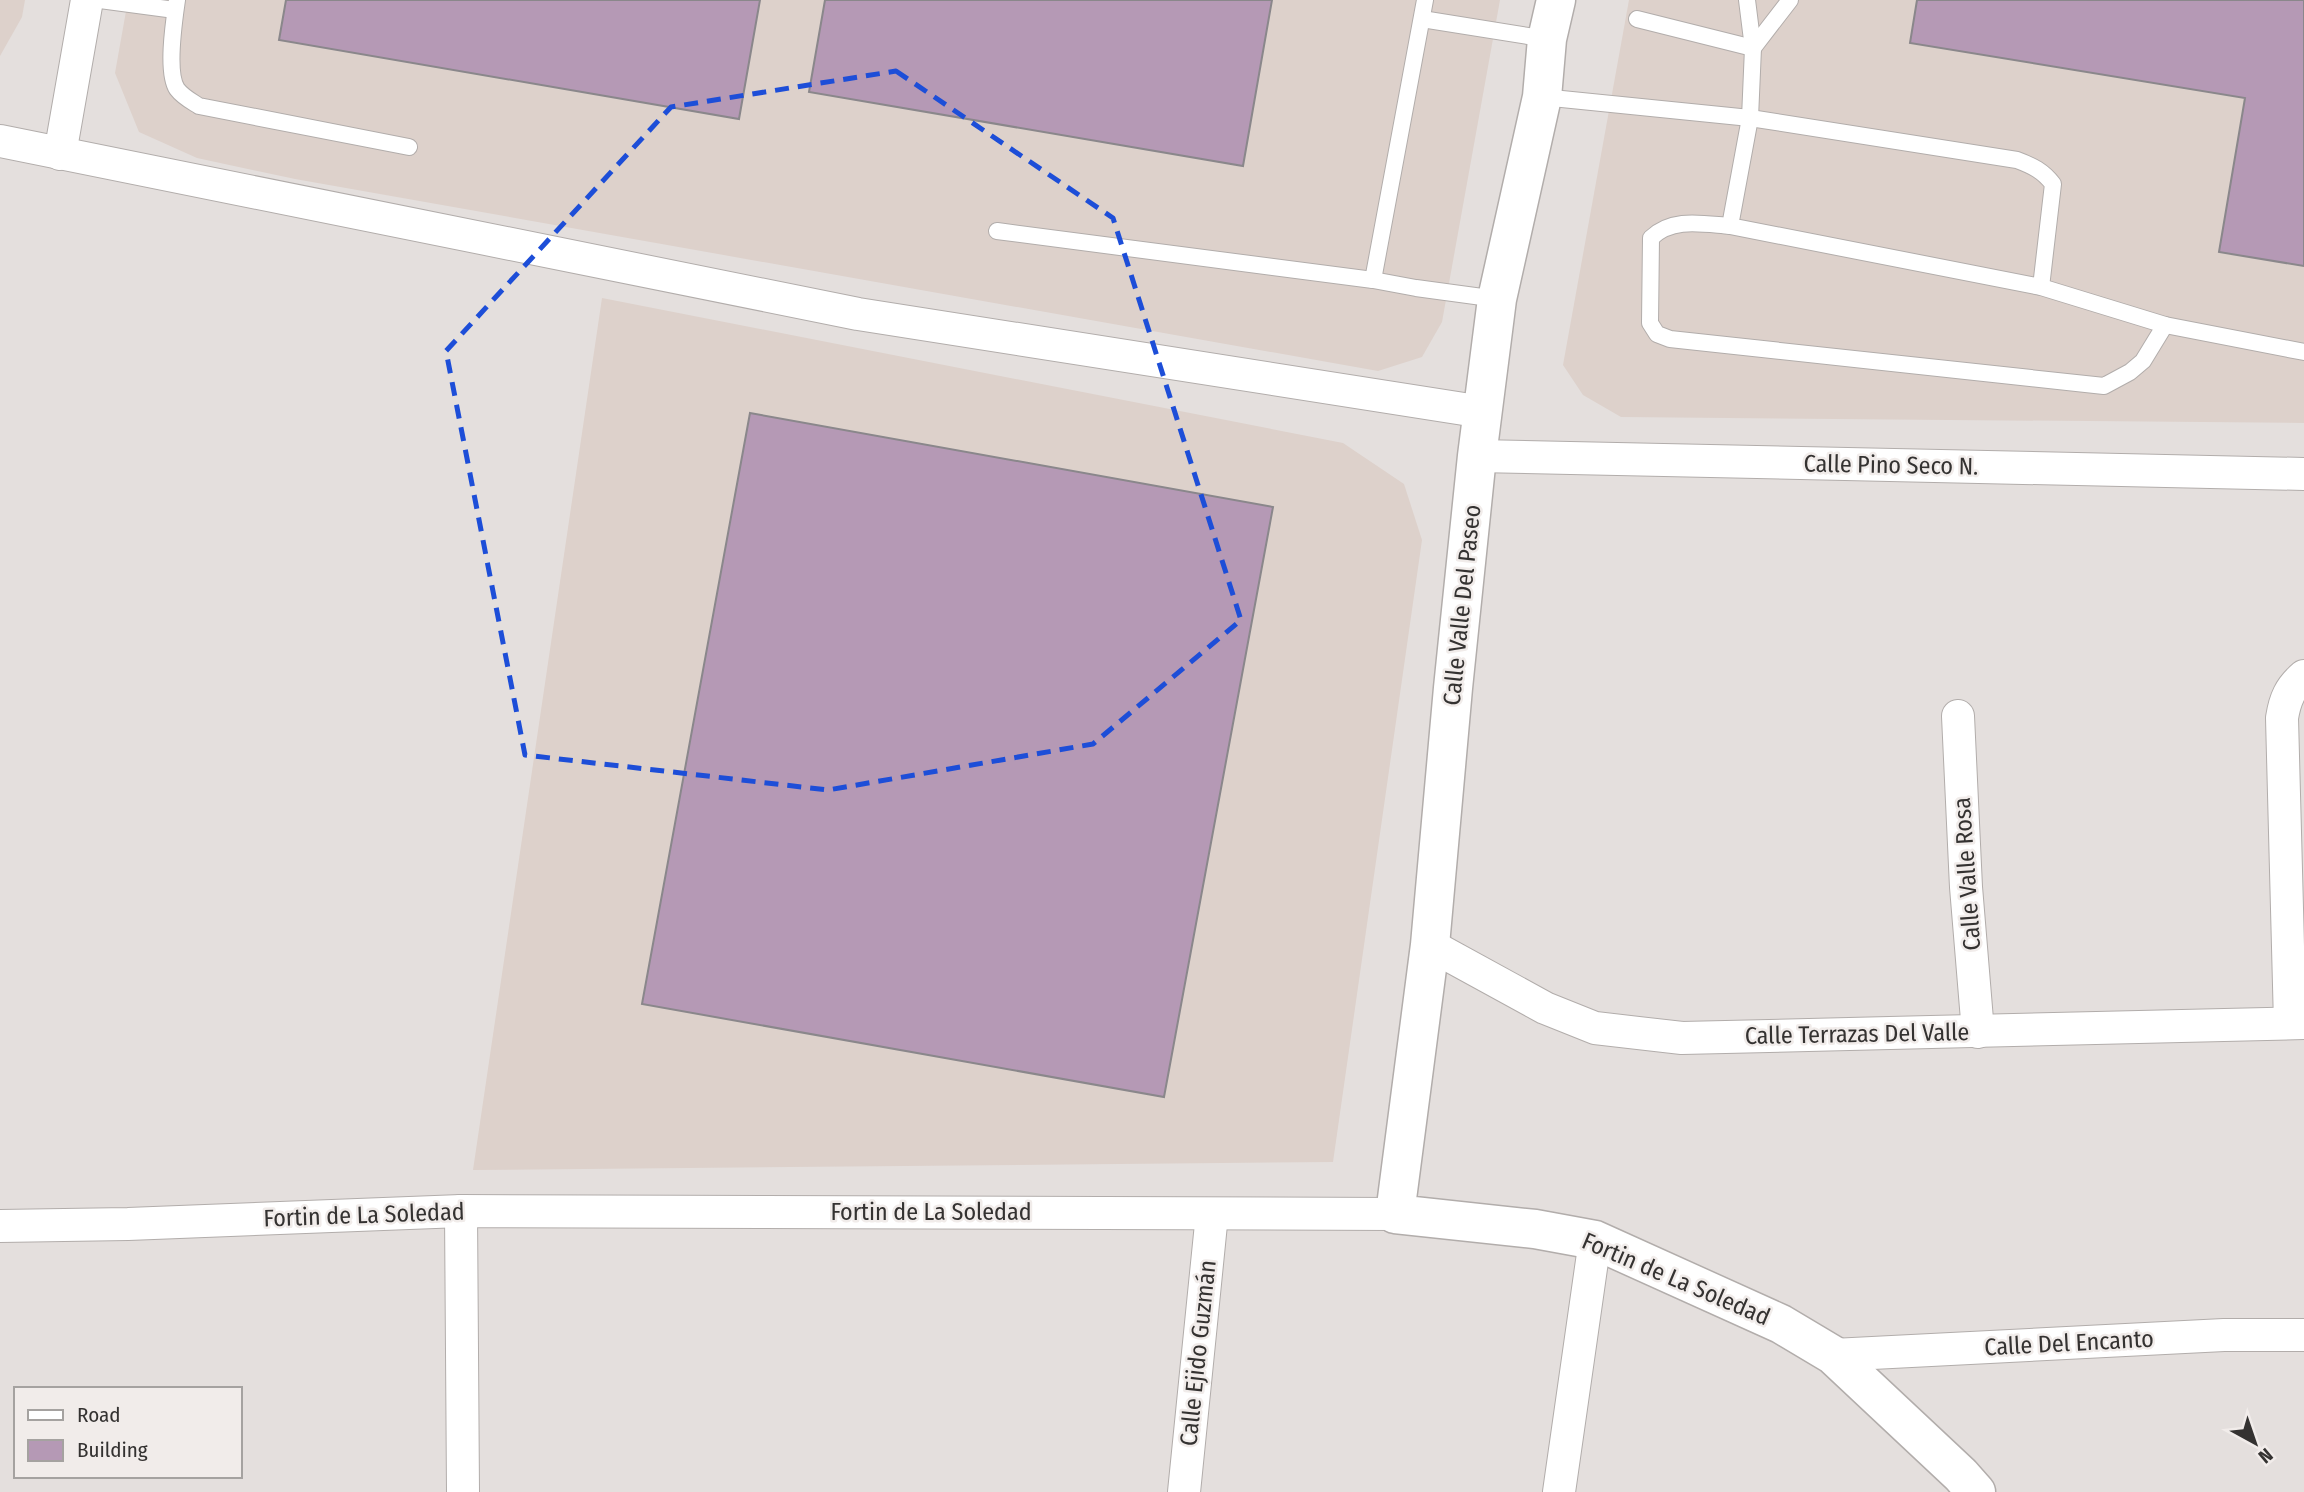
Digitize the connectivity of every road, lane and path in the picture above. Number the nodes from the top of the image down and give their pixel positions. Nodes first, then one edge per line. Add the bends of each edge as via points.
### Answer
1 (87, 0) edge
2 (100, 0) edge
3 (1426, 0) edge
4 (1556, 0) edge
5 (1746, 0) edge
6 (1790, 0) edge
7 (176, 5) edge
8 (1422, 19) junction
9 (1637, 19) dead end
10 (1547, 39) junction
11 (1753, 48) junction
12 (1542, 97) junction
13 (1750, 118) junction
14 (0, 141) edge
15 (409, 147) dead end
16 (61, 154) junction
17 (1730, 226) junction
18 (997, 231) dead end
19 (1373, 280) junction
20 (2041, 287) junction
21 (1497, 299) junction
22 (2165, 325) junction
23 (2304, 352) edge
24 (1483, 412) junction
25 (1477, 456) junction
26 (2304, 474) edge
27 (2304, 676) edge
28 (1958, 716) dead end
29 (1430, 945) junction
30 (2297, 1023) edge
31 (1978, 1032) junction
32 (461, 1211) junction
33 (1212, 1214) junction
34 (1395, 1214) junction
35 (0, 1226) edge
36 (1595, 1240) junction
37 (2304, 1335) edge
38 (1833, 1354) junction
39 (463, 1492) edge
40 (1184, 1492) edge
41 (1559, 1492) edge
42 (1976, 1492) edge

1 - 16 street
2 - 7 lane
3 - 8 lane
4 - 10 street, Calle Valle Del Paseo
5 - 11 lane
6 - 11 lane
7 - 15 lane via 171,75 185,97 200,106
8 - 10 lane
8 - 19 lane
9 - 11 lane
10 - 12 street, Calle Valle Del Paseo
11 - 13 lane
12 - 13 lane
12 - 21 street, Calle Valle Del Paseo
13 - 17 lane
13 - 20 lane via 2018,160 2044,172 2053,184
14 - 16 street
16 - 24 street via 858,314
17 - 20 lane
17 - 22 lane via 1678,223 1651,238 1650,323 1657,334 2104,386 2143,361
18 - 19 lane
19 - 21 lane
20 - 22 lane
21 - 24 street, Calle Valle Del Paseo
22 - 23 lane
24 - 25 street, Calle Valle Del Paseo
25 - 26 street, Calle Pino Seco N.
25 - 29 street, Calle Valle Del Paseo
27 - 30 street via 2291,688 2282,718
28 - 31 street, Calle Valle Rosa
29 - 31 street, Calle Terrazas Del Valle via 1545,1008 1595,1028 1682,1038
29 - 34 street, Calle Valle Del Paseo
30 - 31 street, Calle Terrazas Del Valle
32 - 33 street, Fortin de La Soledad
32 - 35 street, Fortin de La Soledad
32 - 39 street
33 - 34 street, Fortin de La Soledad
33 - 40 street, Calle Ejido Guzmán
34 - 36 street, Fortin de La Soledad
36 - 38 street, Fortin de La Soledad via 1781,1324
36 - 41 street
37 - 38 street, Calle Del Encanto
38 - 42 street, Fortin de La Soledad

